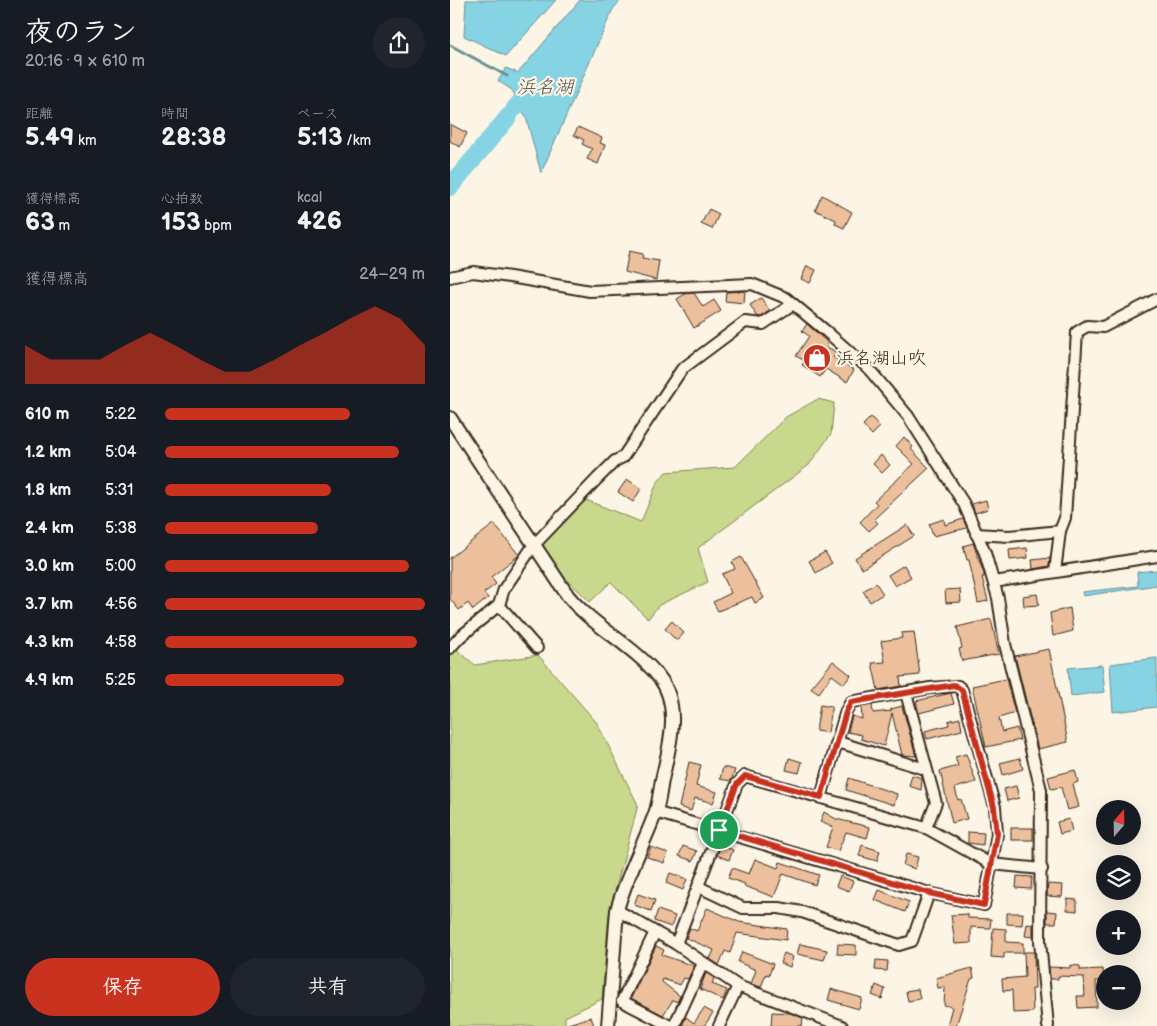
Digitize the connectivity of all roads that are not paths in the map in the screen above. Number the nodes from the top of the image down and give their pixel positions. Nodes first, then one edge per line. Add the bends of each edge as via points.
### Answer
1 (450, 277) edge
2 (1157, 299) edge
3 (793, 304) junction
4 (450, 418) edge
5 (1060, 532) junction
6 (976, 534) junction
7 (533, 546) junction
8 (1157, 556) edge
9 (1055, 572) junction
10 (994, 582) junction
11 (499, 604) junction
12 (450, 648) edge
13 (537, 648) dead end
14 (906, 693) junction
15 (838, 742) junction
16 (926, 769) junction
17 (821, 797) junction
18 (656, 812) junction
19 (926, 828) junction
20 (719, 830) junction
21 (990, 864) junction
22 (1042, 869) junction
23 (699, 887) junction
24 (929, 893) junction
25 (617, 910) junction
26 (654, 932) junction
27 (676, 944) junction
28 (703, 963) junction
29 (738, 986) junction
30 (608, 1026) edge
31 (670, 1026) edge
32 (674, 1026) edge
33 (719, 1026) edge
34 (842, 1026) edge
35 (1048, 1026) edge

1 - 3 street via 473,272 590,291 752,284
2 - 5 street via 1103,327 1087,326 1077,332 1065,518
3 - 6 street via 868,368 908,416 964,504
3 - 7 street via 763,324 745,322 682,369 622,457
4 - 7 street
5 - 6 street via 1009,536
5 - 9 street
6 - 10 street
7 - 11 street via 504,588
7 - 18 street via 578,608 644,660 661,679 668,694 673,722
8 - 9 street
9 - 10 street
10 - 22 street via 1005,644 1041,790
11 - 12 street
11 - 13 street
14 - 15 street via 851,702
14 - 16 street
14 - 21 street via 954,685 962,690 994,807 997,834
15 - 16 street
15 - 17 street
16 - 19 street via 936,803
17 - 19 street
17 - 20 street via 745,776 737,784
18 - 20 street
18 - 25 street
19 - 21 street
20 - 23 street
20 - 24 street
21 - 22 street
21 - 24 street via 984,905
22 - 35 street via 1040,941
23 - 24 street via 743,908 802,912 899,945 912,941
23 - 27 street
25 - 26 street
25 - 30 street
26 - 27 street
26 - 31 street via 622,1002
27 - 28 street
28 - 29 street
28 - 32 street
29 - 33 street
29 - 34 street

